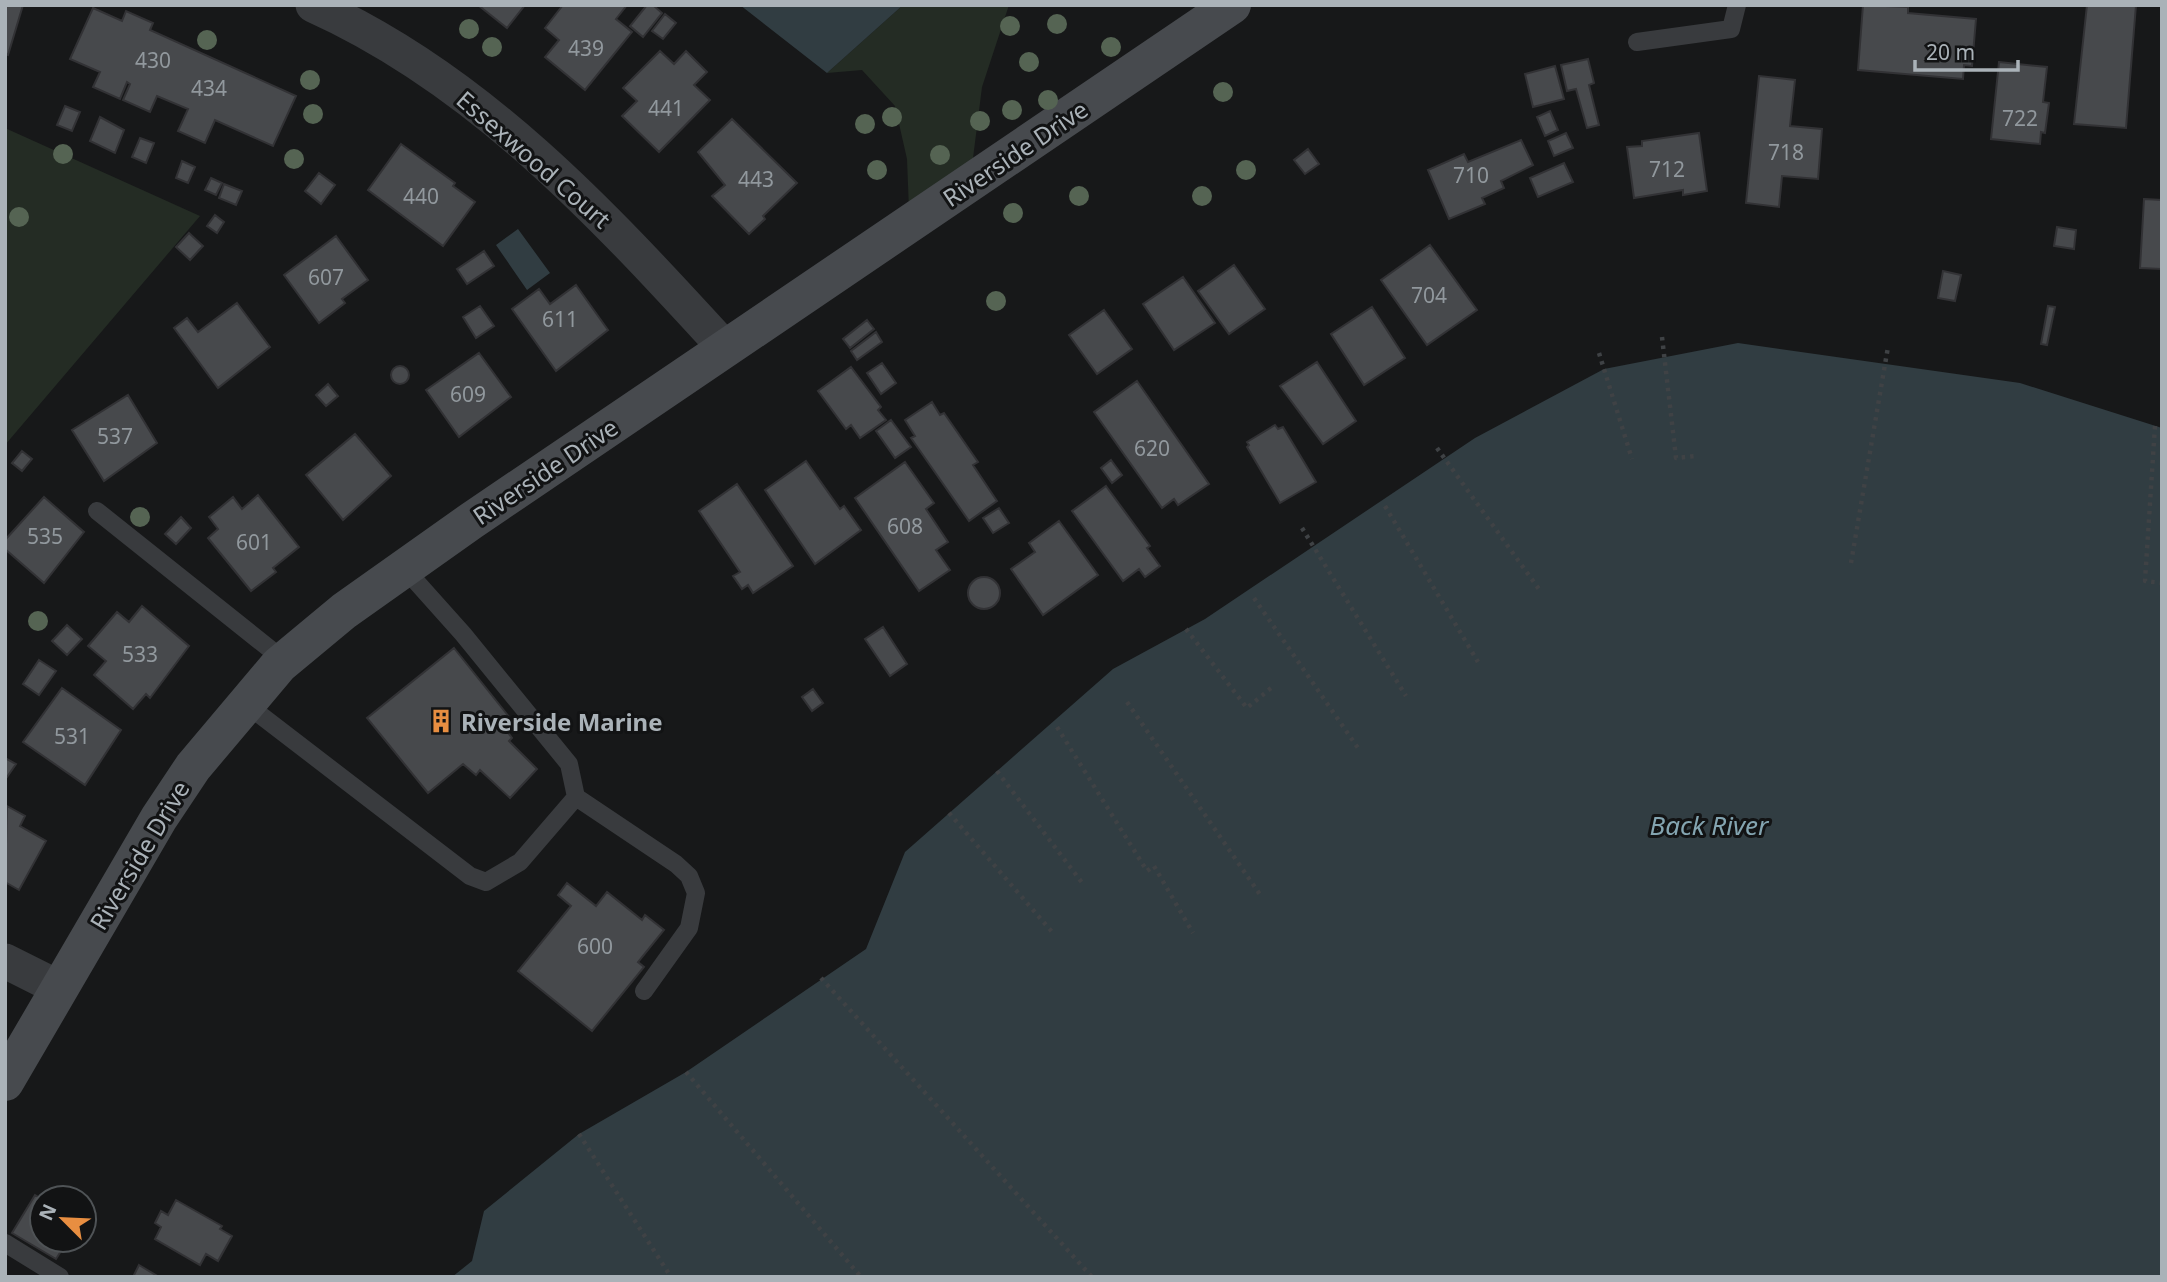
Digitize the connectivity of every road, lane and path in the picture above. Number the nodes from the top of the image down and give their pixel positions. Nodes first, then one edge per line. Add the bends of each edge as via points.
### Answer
1 (313, 5) edge
2 (1233, 5) edge
3 (1737, 5) edge
4 (1637, 41) dead end
5 (1662, 337) dead end
6 (1888, 347) dead end
7 (726, 349) junction
8 (1599, 353) dead end
9 (2155, 426) dead end
10 (1437, 448) dead end
11 (1696, 456) dead end
12 (1632, 459) dead end
13 (1385, 506) dead end
14 (97, 511) dead end
15 (1302, 527) dead end
16 (1851, 563) dead end
17 (404, 568) junction
18 (2162, 583) edge
19 (1541, 592) dead end
20 (1254, 598) dead end
21 (1186, 629) dead end
22 (285, 661) junction
23 (1478, 662) dead end
24 (1271, 688) dead end
25 (1406, 696) dead end
26 (1126, 702) dead end
27 (246, 704) junction
28 (1057, 727) dead end
29 (1358, 748) dead end
30 (997, 771) dead end
31 (576, 797) junction
32 (949, 813) dead end
33 (1083, 884) dead end
34 (1261, 896) dead end
35 (1053, 933) dead end
36 (1193, 933) dead end
37 (5, 961) edge
38 (821, 978) dead end
39 (59, 988) junction
40 (644, 991) dead end
41 (686, 1072) dead end
42 (5, 1082) edge
43 (579, 1134) dead end
44 (5, 1243) edge
45 (60, 1277) edge
46 (671, 1277) edge
47 (861, 1277) edge
48 (1093, 1277) edge

1 - 7 street, Essexwood Court via 418,64 535,152 622,236
2 - 7 street, Riverside Drive
3 - 4 lane via 1731,29
5 - 11 path via 1676,458
6 - 16 path
7 - 17 street, Riverside Drive
8 - 12 path
9 - 18 path via 2145,581
10 - 19 path
13 - 23 path
14 - 22 lane
15 - 25 path
17 - 22 street, Riverside Drive
17 - 31 lane via 569,764
20 - 29 path
21 - 24 path via 1247,708
22 - 27 street, Riverside Drive
26 - 34 path
27 - 31 lane via 470,876 486,882 520,862
27 - 39 street, Riverside Drive via 193,766
28 - 36 path via 1147,871 1154,866
30 - 33 path
31 - 40 lane via 676,864 689,876 696,893 689,928
32 - 35 path
37 - 39 street
38 - 48 path
39 - 42 street, Riverside Drive
41 - 47 path
43 - 46 path
44 - 45 lane

